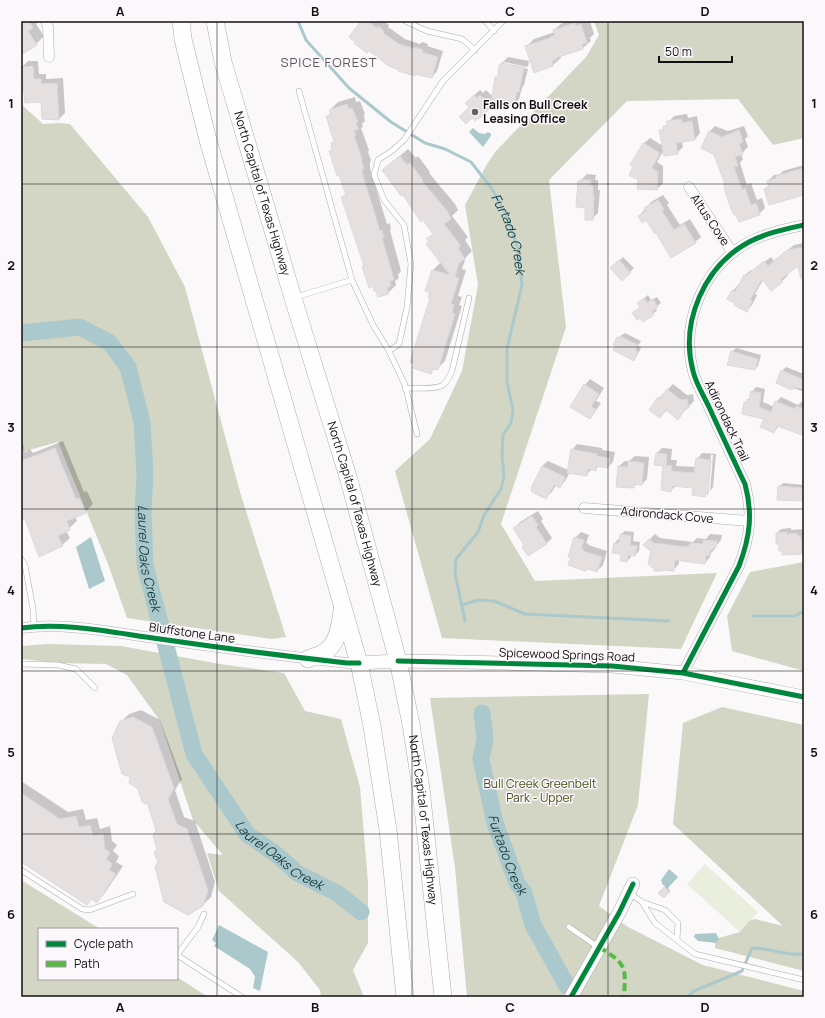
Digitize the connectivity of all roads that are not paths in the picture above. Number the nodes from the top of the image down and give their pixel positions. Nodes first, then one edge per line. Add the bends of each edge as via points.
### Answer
1 (46, 21) edge
2 (181, 21) edge
3 (215, 21) edge
4 (405, 21) edge
5 (485, 21) edge
6 (503, 21) edge
7 (494, 31) junction
8 (475, 50) junction
9 (49, 57) dead end
10 (299, 91) dead end
11 (689, 187) dead end
12 (804, 225) edge
13 (732, 252) junction
14 (352, 280) junction
15 (293, 298) junction
16 (469, 298) dead end
17 (389, 351) junction
18 (405, 388) junction
19 (417, 434) dead end
20 (584, 508) dead end
21 (749, 521) junction
22 (21, 559) edge
23 (24, 573) edge
24 (342, 606) junction
25 (34, 627) junction
26 (21, 628) edge
27 (308, 659) junction
28 (398, 661) junction
29 (359, 663) junction
30 (21, 664) edge
31 (683, 673) junction
32 (95, 688) dead end
33 (804, 697) edge
34 (21, 870) edge
35 (631, 889) joint
36 (133, 894) dead end
37 (642, 902) junction
38 (204, 914) dead end
39 (569, 927) dead end
40 (677, 940) junction
41 (599, 947) junction
42 (178, 954) edge
43 (178, 956) edge
44 (804, 980) edge
45 (242, 997) edge
46 (405, 997) edge
47 (443, 997) edge
48 (571, 997) edge

1 - 9 street
2 - 24 highway via 183,39 208,140
3 - 15 highway, North Capital of Texas Highway via 223,62
4 - 8 lane via 427,31 462,39
5 - 7 lane
6 - 7 lane
7 - 8 lane
8 - 17 lane via 443,81 404,140 378,160 374,175 384,200 404,225 411,264 407,307 399,344
10 - 14 lane
11 - 13 street, Altus Cove
12 - 13 street, Adirondack Trail via 750,241
13 - 21 street, Adirondack Trail via 718,265 695,305 690,339 691,358 693,372 745,484 749,500
14 - 15 lane
14 - 17 lane via 373,325
15 - 28 highway, North Capital of Texas Highway via 349,480
16 - 18 lane via 452,372 447,380 443,385 436,387
17 - 18 lane
18 - 19 lane
20 - 21 street, Adirondack Cove
21 - 31 street, Adirondack Trail via 749,534 739,566
22 - 23 lane
23 - 25 lane via 33,609
24 - 27 highway via 336,639 322,654
24 - 29 highway
25 - 26 street, Bluffstone Lane
25 - 27 street, Bluffstone Lane via 57,626
27 - 29 street, Bluffstone Lane
28 - 29 main road, Spicewood Springs Road
28 - 31 main road, Spicewood Springs Road via 612,666
28 - 47 highway, North Capital of Texas Highway via 421,789
29 - 46 highway via 388,830
30 - 32 lane via 58,665 76,669
31 - 33 main road, Spicewood Springs Road
34 - 36 lane via 82,909 90,910
35 - 37 lane
35 - 41 main road
37 - 40 lane via 655,923
37 - 40 lane via 664,910 678,923
38 - 42 lane via 198,927
39 - 41 lane
40 - 44 lane via 695,954
41 - 48 main road
43 - 45 lane

